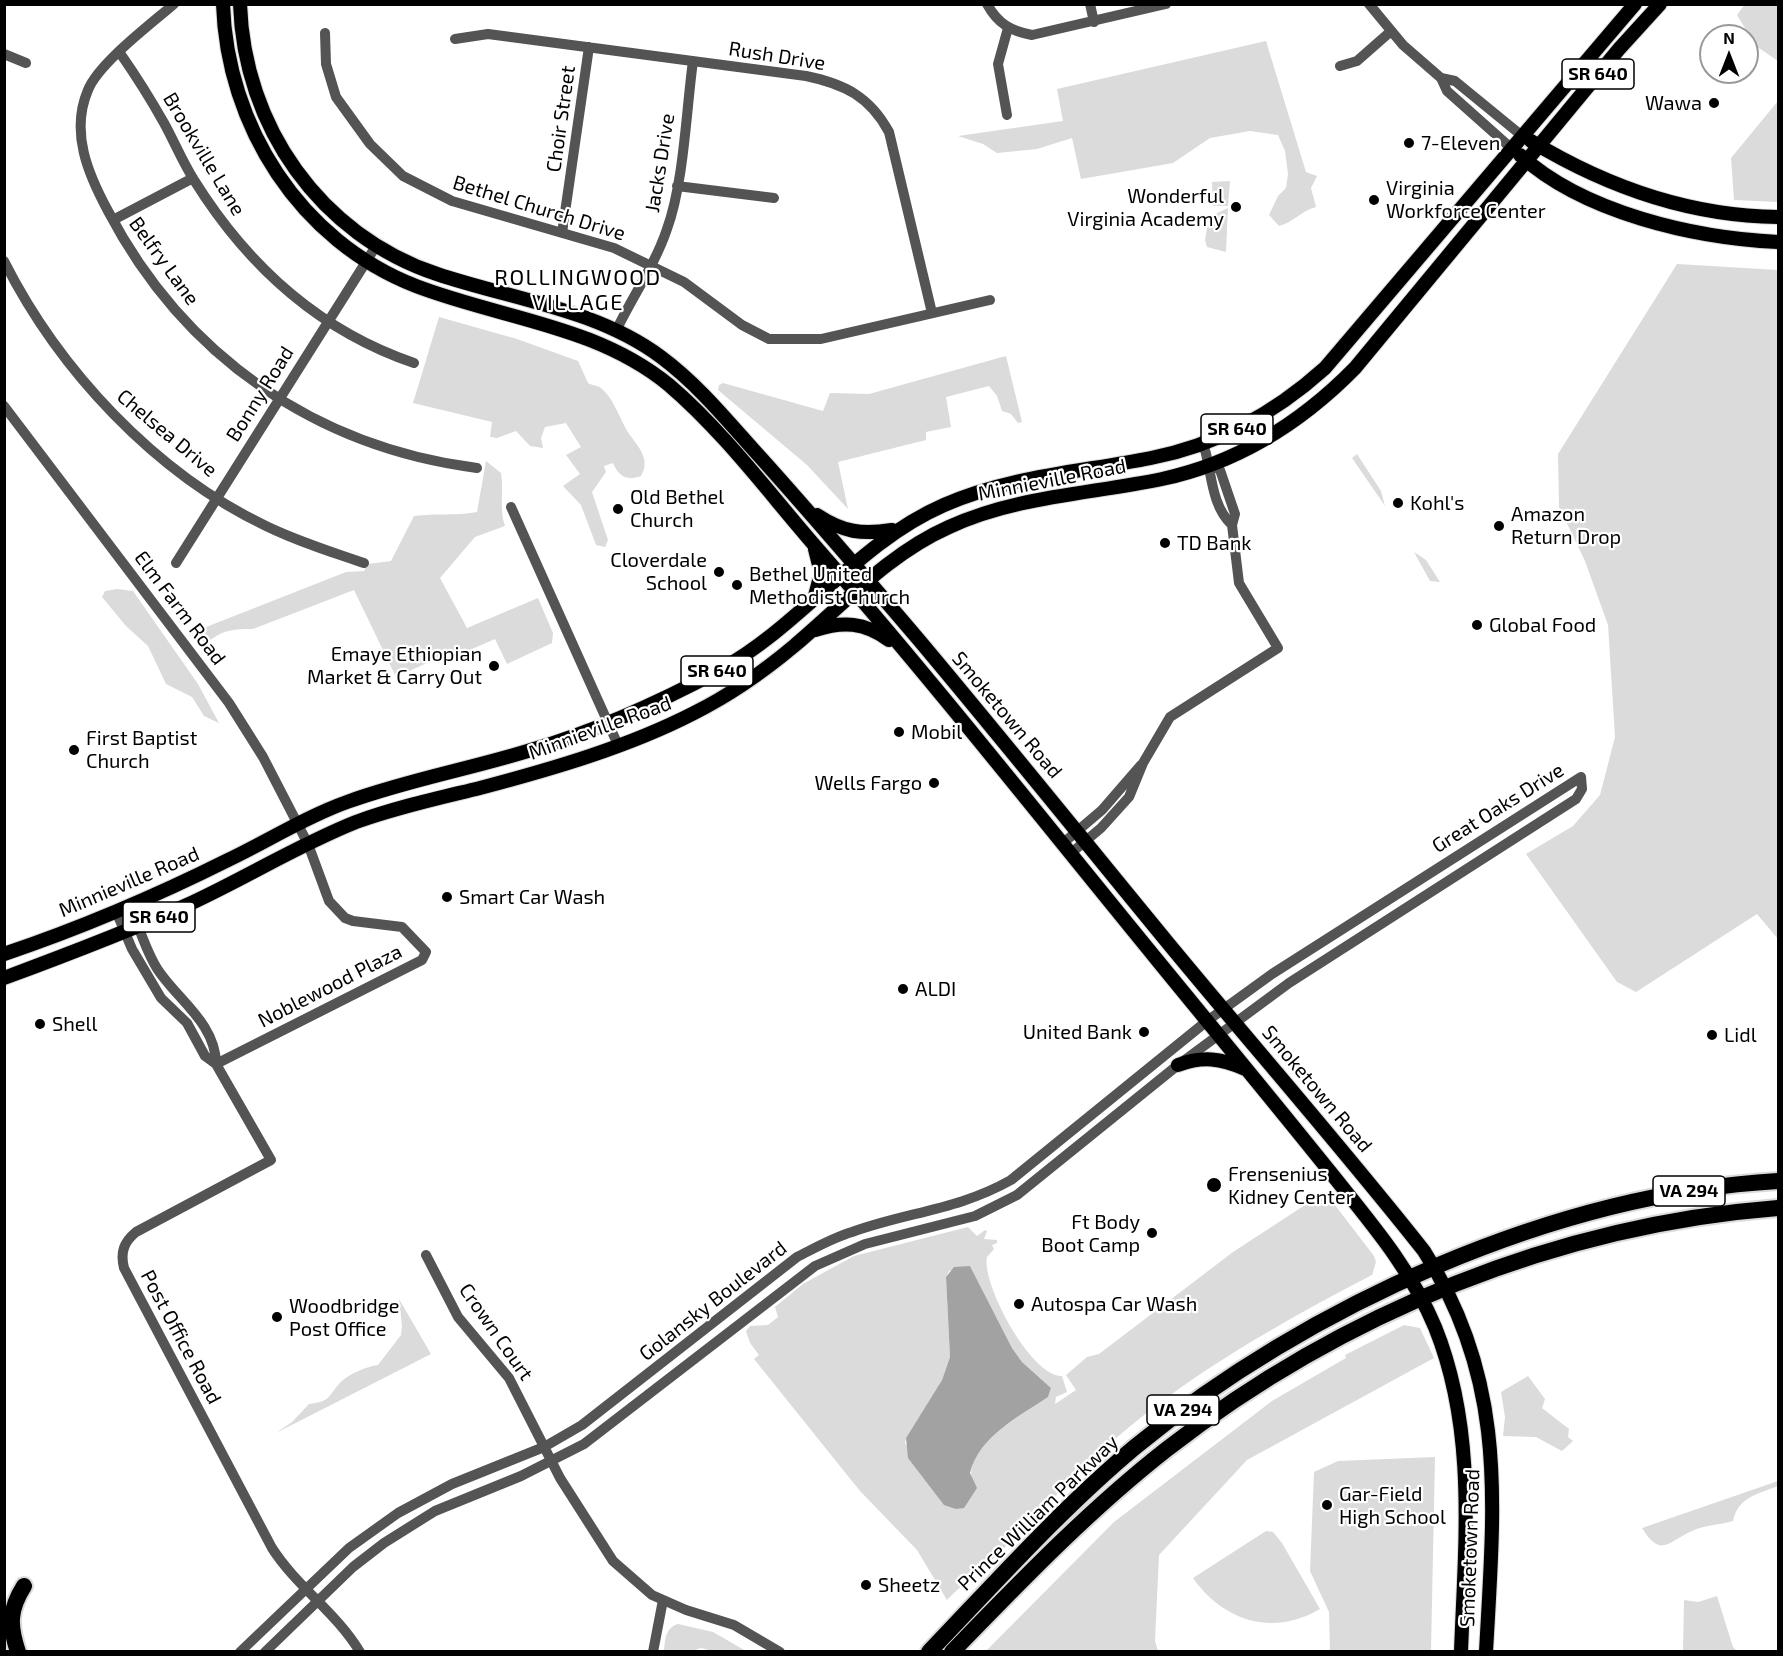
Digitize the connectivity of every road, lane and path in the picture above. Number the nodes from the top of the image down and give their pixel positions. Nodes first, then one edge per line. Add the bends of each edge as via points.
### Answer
1 (174, 4) edge
2 (223, 4) edge
3 (240, 4) edge
4 (987, 4) edge
5 (1090, 4) edge
6 (1166, 4) edge
7 (1369, 4) edge
8 (1635, 4) edge
9 (1660, 4) edge
10 (1094, 22) junction
11 (1008, 28) junction
12 (1390, 32) junction
13 (325, 33) dead end
14 (454, 39) dead end
15 (589, 47) junction
16 (120, 53) junction
17 (4, 54) edge
18 (693, 61) junction
19 (26, 63) dead end
20 (1340, 66) dead end
21 (1441, 78) junction
22 (1007, 115) dead end
23 (1521, 135) junction
24 (1538, 145) junction
25 (1511, 148) junction
26 (1526, 160) junction
27 (193, 178) junction
28 (677, 186) junction
29 (774, 198) dead end
30 (1779, 217) edge
31 (112, 220) junction
32 (562, 233) junction
33 (1779, 242) edge
34 (376, 246) junction
35 (367, 260) junction
36 (4, 261) edge
37 (651, 266) junction
38 (990, 300) dead end
39 (932, 313) junction
40 (327, 322) junction
41 (616, 331) junction
42 (414, 363) dead end
43 (278, 398) junction
44 (4, 406) edge
45 (1203, 443) junction
46 (1211, 465) junction
47 (477, 468) dead end
48 (216, 497) junction
49 (802, 504) junction
50 (511, 507) dead end
51 (897, 530) junction
52 (813, 544) junction
53 (176, 563) dead end
54 (364, 563) dead end
55 (854, 563) junction
56 (841, 575) junction
57 (868, 579) junction
58 (854, 591) junction
59 (814, 598) junction
60 (810, 632) junction
61 (903, 649) junction
62 (608, 723) junction
63 (618, 745) junction
64 (297, 824) junction
65 (1082, 836) junction
66 (308, 844) junction
67 (1066, 849) junction
68 (130, 905) junction
69 (116, 910) junction
70 (138, 925) junction
71 (124, 931) junction
72 (4, 954) edge
73 (4, 978) edge
74 (1224, 1009) junction
75 (1207, 1021) junction
76 (1235, 1023) junction
77 (1218, 1034) junction
78 (216, 1064) junction
79 (1178, 1065) junction
80 (1248, 1070) junction
81 (1779, 1181) edge
82 (987, 1193) junction
83 (1779, 1208) edge
84 (993, 1209) junction
85 (426, 1255) dead end
86 (1435, 1268) junction
87 (1411, 1278) junction
88 (1446, 1288) junction
89 (750, 1294) junction
90 (1422, 1298) junction
91 (760, 1307) junction
92 (544, 1447) junction
93 (552, 1462) junction
94 (305, 1589) junction
95 (4, 1590) edge
96 (663, 1600) junction
97 (317, 1602) junction
98 (4, 1643) edge
99 (10, 1652) edge
100 (18, 1652) edge
101 (240, 1652) edge
102 (265, 1652) edge
103 (360, 1652) edge
104 (653, 1652) edge
105 (780, 1652) edge
106 (929, 1652) edge
107 (952, 1652) edge
108 (1461, 1652) edge
109 (1486, 1652) edge

1 - 16 street, Belfry Lane
2 - 35 main road, Smoketown Road via 224,33 235,85 261,150 309,213
3 - 34 main road, Smoketown Road via 249,72 278,143 318,198
4 - 11 street
5 - 10 street
6 - 10 street
7 - 12 street
8 - 23 main road, Minnieville Road / SR 640
9 - 24 main road, Minnieville Road / SR 640
10 - 11 street via 1043,34
11 - 22 street via 998,64
12 - 20 street via 1364,56
12 - 21 street
13 - 32 street, Bethel Church Drive via 326,64 336,97 370,144 404,176 452,201
14 - 15 street, Rush Drive via 488,34
15 - 18 street, Rush Drive
15 - 32 street, Choir Street
16 - 27 street, Brookville Lane via 141,83
16 - 31 street, Belfry Lane via 94,78 81,117 83,153
17 - 19 street
18 - 28 street, Jacks Drive
18 - 39 street, Rush Drive via 819,79 844,88 875,109 895,149
21 - 23 street via 1455,81
21 - 25 street via 1447,91
23 - 24 main road
23 - 25 main road, Minnieville Road / SR 640
24 - 26 main road, Minnieville Road / SR 640
24 - 30 main road via 1614,184 1658,200 1724,214
25 - 26 main road
25 - 45 main road, Minnieville Road / SR 640 via 1325,368 1275,408
26 - 33 main road via 1541,173 1576,191 1649,220 1716,236
26 - 46 main road, Minnieville Road / SR 640 via 1335,388 1278,432
27 - 31 street
27 - 40 street, Brookville Lane via 247,254 288,293
28 - 29 street
28 - 37 street, Jacks Drive via 668,226
31 - 43 street, Belfry Lane via 178,314 239,371
32 - 37 street, Bethel Church Drive via 614,249
34 - 35 street, Bonny Road
34 - 41 main road, Smoketown Road via 432,273 573,314
35 - 40 street, Bonny Road
35 - 52 main road, Smoketown Road via 418,286 579,334 629,358 671,387 695,410
36 - 48 street, Chelsea Drive via 57,347 95,395 145,443
37 - 39 street, Bethel Church Drive via 684,282 742,325 769,339 821,339
37 - 41 street, Jacks Drive
38 - 39 street, Bethel Church Drive
40 - 42 street, Brookville Lane via 370,346
40 - 43 street, Bonny Road
41 - 49 main road, Smoketown Road via 657,354 686,377
43 - 47 street, Belfry Lane via 322,424 382,448
43 - 48 street, Bonny Road
44 - 64 street, Elm Farm Road via 229,703
45 - 46 street
45 - 51 main road, Minnieville Road / SR 640 via 1152,458 999,485 946,504
46 - 57 main road, Minnieville Road / SR 640 via 1160,479 1011,504 973,516 921,541
46 - 65 street via 1220,470 1235,514 1232,525 1239,583 1278,648 1179,709 1162,727 1129,797
48 - 53 street, Bonny Road
48 - 54 street, Chelsea Drive via 265,526
49 - 51 main road via 847,531 870,534
49 - 55 main road, Smoketown Road
50 - 62 street
51 - 55 main road, Minnieville Road / SR 640
52 - 56 main road, Smoketown Road
52 - 59 main road via 821,573
55 - 56 main road, Minnieville Road / SR 640
55 - 57 main road, Smoketown Road
56 - 58 main road, Smoketown Road
56 - 59 main road, Minnieville Road / SR 640
57 - 58 main road, Minnieville Road / SR 640
57 - 65 main road, Smoketown Road
58 - 60 main road, Minnieville Road / SR 640
58 - 61 main road, Smoketown Road
59 - 62 main road, Minnieville Road / SR 640 via 739,659
60 - 61 main road via 854,623 873,629
60 - 63 main road, Minnieville Road / SR 640 via 715,702
61 - 67 main road, Smoketown Road
62 - 63 street
62 - 64 main road, Minnieville Road / SR 640 via 530,751 382,790
63 - 66 main road, Minnieville Road / SR 640 via 535,772 385,812
64 - 66 street, Elm Farm Road
64 - 68 main road, Minnieville Road / SR 640 via 230,860
65 - 67 street
65 - 74 main road, Smoketown Road
66 - 70 main road, Minnieville Road / SR 640 via 217,891
66 - 78 street, Noblewood Plaza via 329,901 345,918 402,927 424,947 425,956
67 - 75 main road, Smoketown Road
68 - 69 main road, Minnieville Road / SR 640
68 - 70 street
69 - 71 street
69 - 72 main road, Minnieville Road / SR 640
70 - 71 main road, Minnieville Road / SR 640
70 - 78 street via 158,970 207,1031 216,1049
71 - 73 main road, Minnieville Road / SR 640
71 - 78 street via 161,998 187,1023 205,1056
74 - 75 street, Golansky Boulevard
74 - 76 main road, Smoketown Road
74 - 76 street, Great Oaks Drive via 1326,938 1581,777 1582,789 1576,799 1289,983
75 - 77 main road, Smoketown Road
75 - 82 street, Golansky Boulevard via 1035,1162
76 - 77 street, Golansky Boulevard
76 - 86 main road, Smoketown Road via 1367,1179
77 - 79 street, Golansky Boulevard
77 - 80 main road, Smoketown Road
78 - 94 street, Post Office Road via 271,1160 136,1232 125,1245 122,1260 272,1548
79 - 80 main road via 1210,1058
79 - 84 street, Golansky Boulevard via 1045,1174
80 - 87 main road, Smoketown Road
81 - 86 highway, Prince William Parkway / VA 294 via 1702,1189 1628,1203 1522,1234
82 - 84 street
82 - 89 street, Golansky Boulevard via 828,1241 797,1257
83 - 88 highway, Prince William Parkway / VA 294 via 1670,1221 1611,1234 1516,1261
84 - 91 street, Golansky Boulevard via 947,1226 844,1252 815,1266
85 - 92 street, Crown Court via 458,1317 509,1378
86 - 87 highway, Prince William Parkway / VA 294
86 - 88 main road, Smoketown Road
87 - 90 main road, Smoketown Road
87 - 106 highway, Prince William Parkway / VA 294 via 1304,1332 1176,1415 1071,1505
88 - 90 highway, Prince William Parkway / VA 294
88 - 109 main road, Smoketown Road via 1476,1361 1491,1435 1492,1524
89 - 91 street
89 - 92 street, Golansky Boulevard via 582,1425
90 - 107 highway, Prince William Parkway / VA 294 via 1270,1377 1166,1450 1081,1522
90 - 108 main road, Smoketown Road via 1452,1378 1463,1434 1466,1495
91 - 93 street, Golansky Boulevard via 607,1429
92 - 93 street, Crown Court
92 - 94 street, Golansky Boulevard via 452,1484 398,1513 349,1548
93 - 96 street, Crown Court via 613,1561 642,1588
93 - 97 street, Golansky Boulevard via 412,1524 358,1563
94 - 97 street
94 - 101 street, Golansky Boulevard
95 - 100 highway via 24,1586 13,1605 10,1622
96 - 104 street
96 - 105 street, Crown Court via 734,1625
97 - 102 street, Golansky Boulevard
97 - 103 street via 346,1631
98 - 99 highway

